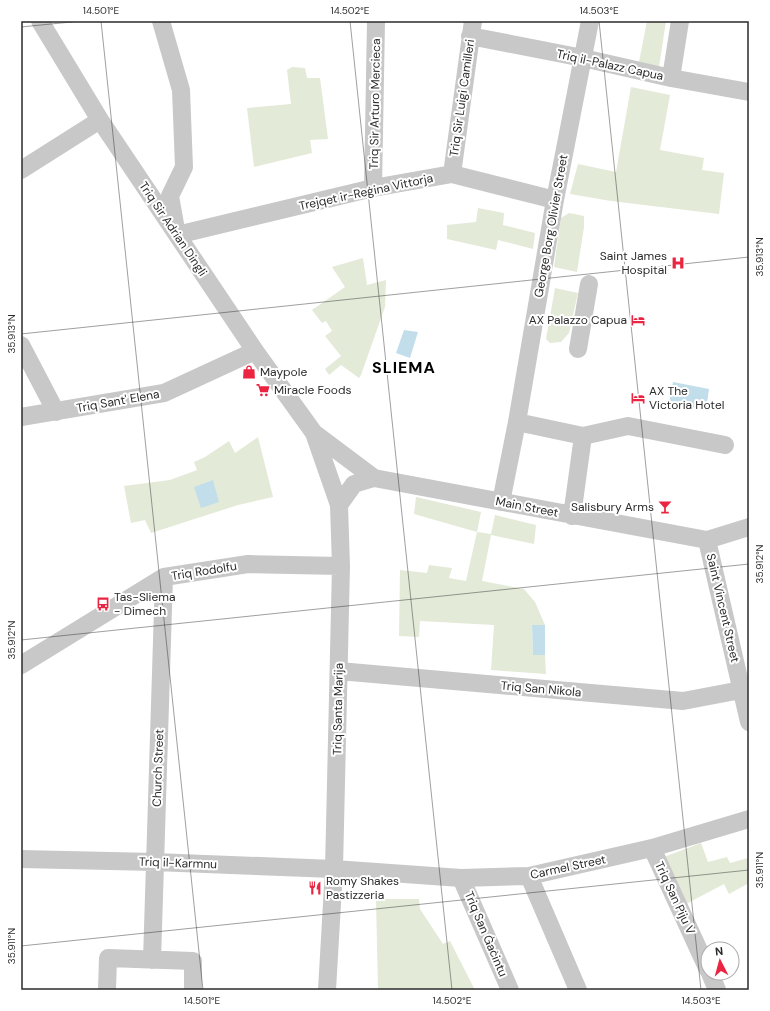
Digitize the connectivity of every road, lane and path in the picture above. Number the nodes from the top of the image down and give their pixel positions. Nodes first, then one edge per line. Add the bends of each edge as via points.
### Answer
1 (40, 21) edge
2 (161, 21) edge
3 (376, 21) edge
4 (590, 21) edge
5 (680, 21) edge
6 (472, 29) edge
7 (583, 58) junction
8 (671, 78) junction
9 (749, 92) edge
10 (100, 120) junction
11 (21, 170) edge
12 (452, 174) junction
13 (374, 188) junction
14 (555, 200) junction
15 (177, 235) junction
16 (589, 284) dead end
17 (21, 345) edge
18 (578, 349) dead end
19 (254, 351) junction
20 (56, 412) junction
21 (21, 417) edge
22 (517, 422) junction
23 (314, 432) junction
24 (583, 436) junction
25 (725, 445) dead end
26 (374, 478) junction
27 (500, 502) junction
28 (339, 505) junction
29 (572, 516) junction
30 (749, 527) edge
31 (707, 540) junction
32 (341, 566) junction
33 (164, 577) junction
34 (21, 665) edge
35 (339, 671) junction
36 (741, 690) junction
37 (749, 722) edge
38 (749, 819) edge
39 (652, 848) junction
40 (21, 859) edge
41 (155, 862) junction
42 (334, 870) junction
43 (529, 876) junction
44 (461, 878) junction
45 (700, 953) edge
46 (152, 960) junction
47 (107, 990) edge
48 (193, 990) edge
49 (327, 990) edge
50 (510, 990) edge
51 (578, 990) edge

1 - 10 street, Triq Sir Adrian Dingli
2 - 15 street via 181,90 184,167 170,196
3 - 13 street, Triq Sir Arturo Mercieca
4 - 7 street, George Borg Olivier Street
5 - 8 street
6 - 7 street, Triq il-Palazz Capua
6 - 12 street, Triq Sir Luigi Camilleri
7 - 8 street, Triq il-Palazz Capua
7 - 14 street, George Borg Olivier Street
8 - 9 street, Triq il-Palazz Capua
10 - 11 street
10 - 15 street, Triq Sir Adrian Dingli
12 - 13 street, Trejqet ir-Reġina Vittorja
12 - 14 street, Trejqet ir-Reġina Vittorja
13 - 15 street, Trejqet ir-Reġina Vittorja
14 - 22 street, George Borg Olivier Street
15 - 19 street, Triq Sir Adrian Dingli
16 - 18 street
17 - 20 street
19 - 20 street, Triq Sant' Elena via 164,393
19 - 23 street, Triq Sir Adrian Dingli
20 - 21 street, Triq Sant' Elena
22 - 24 street
22 - 27 street, George Borg Olivier Street
23 - 26 street, Main Street
23 - 28 street, Triq Santa Marija
24 - 25 street via 628,426
24 - 29 street
26 - 27 street, Main Street
26 - 28 street, Main Street via 354,484
27 - 29 street, Main Street
28 - 32 street, Triq Santa Marija
29 - 31 street, Main Street
30 - 31 street, Main Street
31 - 36 street, Saint Vincent Street
32 - 33 street, Triq Rodolfu via 248,564
32 - 35 street, Triq Santa Marija
33 - 34 street, Triq Rodolfu
33 - 41 street, Church Street
35 - 36 street, Triq San Nikola via 683,701
35 - 42 street, Triq Santa Marija
36 - 37 street, Saint Vincent Street
38 - 39 street, Carmel Street
39 - 43 street, Carmel Street
39 - 45 street, Triq San Piju V
40 - 41 street, Triq il-Karmnu
41 - 42 street, Triq il-Karmnu
41 - 46 street, Church Street
42 - 44 street, Carmel Street
42 - 49 street, Triq Santa Marija
43 - 44 street, Carmel Street
43 - 51 street
44 - 50 street, Triq San Ġaċintu
46 - 47 street via 108,958
46 - 48 street via 193,961

